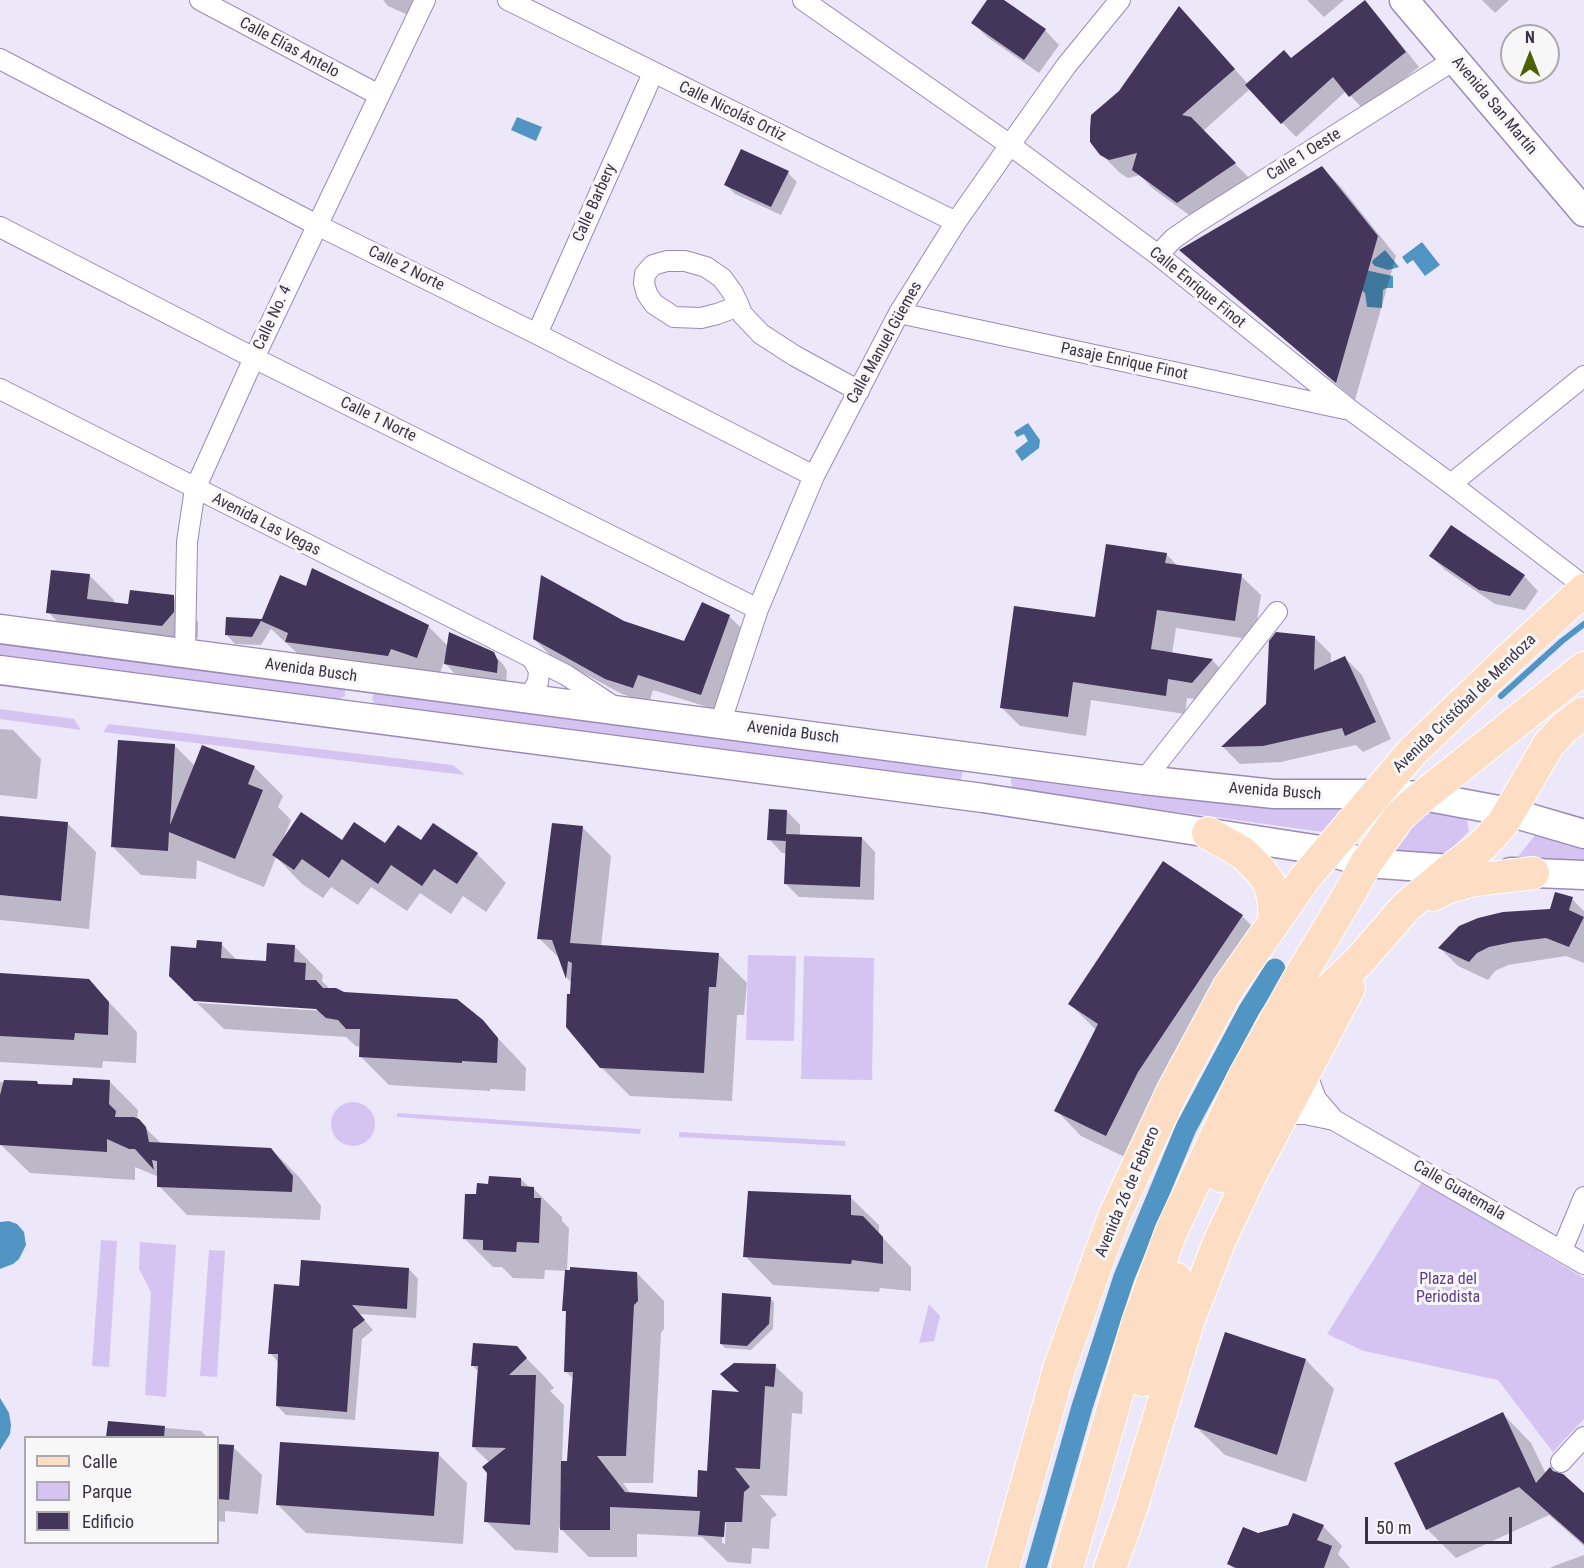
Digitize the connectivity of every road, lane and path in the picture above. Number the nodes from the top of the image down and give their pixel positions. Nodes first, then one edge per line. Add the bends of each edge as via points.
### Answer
1 (200, 0) edge
2 (425, 0) edge
3 (508, 0) edge
4 (803, 0) edge
5 (1119, 0) edge
6 (1404, 0) edge
7 (0, 59) edge
8 (1454, 60) junction
9 (653, 73) junction
10 (379, 95) junction
11 (1010, 145) junction
12 (1584, 212) edge
13 (956, 222) junction
14 (317, 225) junction
15 (0, 227) edge
16 (1158, 255) junction
17 (739, 306) dead end
18 (899, 314) junction
19 (537, 333) junction
20 (254, 358) junction
21 (1584, 375) edge
22 (0, 389) edge
23 (859, 391) junction
24 (1348, 409) junction
25 (814, 476) junction
26 (1451, 484) junction
27 (195, 489) junction
28 (1584, 588) edge
29 (758, 609) junction
30 (1277, 612) dead end
31 (0, 629) edge
32 (184, 653) junction
33 (533, 660) junction
34 (1584, 668) edge
35 (0, 670) edge
36 (365, 678) junction
37 (523, 699) junction
38 (622, 711) junction
39 (1583, 713) edge
40 (360, 717) junction
41 (720, 724) junction
42 (1100, 774) junction
43 (1144, 780) junction
44 (1376, 794) junction
45 (1423, 796) junction
46 (983, 798) junction
47 (1509, 812) junction
48 (1208, 832) junction
49 (1584, 834) edge
50 (1327, 851) junction
51 (1366, 863) junction
52 (1450, 870) junction
53 (1533, 873) junction
54 (1584, 875) edge
55 (1401, 913) junction
56 (1275, 919) junction
57 (1361, 959) junction
58 (1305, 1070) junction
59 (1282, 1114) junction
60 (1334, 1120) junction
61 (1584, 1197) edge
62 (1562, 1250) junction
63 (1584, 1263) edge
64 (1584, 1437) edge
65 (1561, 1462) dead end
66 (1003, 1568) edge
67 (1067, 1568) edge
68 (1086, 1568) edge
69 (1110, 1568) edge

1 - 10 street, Calle Elías Antelo
2 - 10 street, Calle No. 4
3 - 9 street, Calle Nicolás Ortiz
4 - 11 street, Calle Enrique Finot
5 - 11 street, Calle Manuel Güemes
6 - 8 main road, Avenida San Martín
7 - 14 street, Calle 2 Norte
8 - 12 main road, Avenida San Martín
8 - 16 street, Calle 1 Oeste via 1193,225
9 - 13 street, Calle Nicolás Ortiz
9 - 19 street, Calle Barbery
10 - 14 street, Calle No. 4
11 - 13 street, Calle Manuel Güemes
11 - 16 street, Calle Enrique Finot
13 - 18 street, Calle Manuel Güemes
14 - 19 street, Calle 2 Norte
14 - 20 street, Calle No. 4
15 - 20 street, Calle 1 Norte
16 - 24 street, Calle Enrique Finot
17 - 23 street via 761,333
18 - 23 street, Calle Manuel Güemes
18 - 24 street, Pasaje Enrique Finot
19 - 25 street, Calle 2 Norte
20 - 27 street, Calle No. 4
20 - 29 street, Calle 1 Norte
21 - 26 street
22 - 27 street, Avenida Las Vegas
23 - 25 street, Calle Manuel Güemes
24 - 26 street, Calle Enrique Finot
25 - 29 street, Calle Manuel Güemes
26 - 28 street, Calle Enrique Finot
27 - 32 street, Calle No. 4 via 187,542
27 - 33 street, Avenida Las Vegas
28 - 44 main road, Avenida Cristóbal de Mendoza via 1430,734
29 - 41 street, Calle Manuel Güemes
30 - 43 street
31 - 32 main road, Avenida Busch
32 - 36 main road, Avenida Busch
33 - 37 street via 538,682
33 - 38 street, Avenida Las Vegas via 566,675
34 - 45 main road
35 - 40 main road
36 - 37 main road, Avenida Busch
36 - 40 main road
37 - 38 main road, Avenida Busch
38 - 41 main road, Avenida Busch
39 - 47 main road via 1549,744
40 - 46 main road
41 - 42 main road, Avenida Busch
42 - 43 main road, Avenida Busch
42 - 46 main road via 1068,780 1000,771 987,778
43 - 44 main road, Avenida Busch via 1274,794
44 - 45 main road, Avenida Busch
44 - 50 main road, Avenida Cristóbal de Mendoza
45 - 47 main road, Avenida Busch
45 - 51 main road via 1399,817
46 - 48 main road
47 - 49 main road, Avenida Busch
47 - 52 main road via 1482,846
48 - 50 main road
48 - 56 main road via 1243,853 1260,870 1269,883
50 - 51 main road
50 - 56 main road, Avenida 26 de Febrero
51 - 52 main road
51 - 67 main road via 1244,1077 1171,1232 1138,1322
52 - 53 main road
52 - 55 main road
53 - 54 main road
53 - 55 main road via 1448,887
55 - 57 main road
56 - 66 main road, Avenida 26 de Febrero via 1228,988 1113,1218 1060,1366
57 - 58 main road via 1346,997
57 - 68 main road via 1326,993 1267,1082 1188,1245
58 - 59 main road
58 - 60 street, Calle Guatemala via 1316,1099
59 - 60 street, Calle Guatemala
59 - 69 main road via 1220,1240 1188,1322
60 - 62 street, Calle Guatemala
61 - 62 street
62 - 63 street, Calle Guatemala
64 - 65 street

